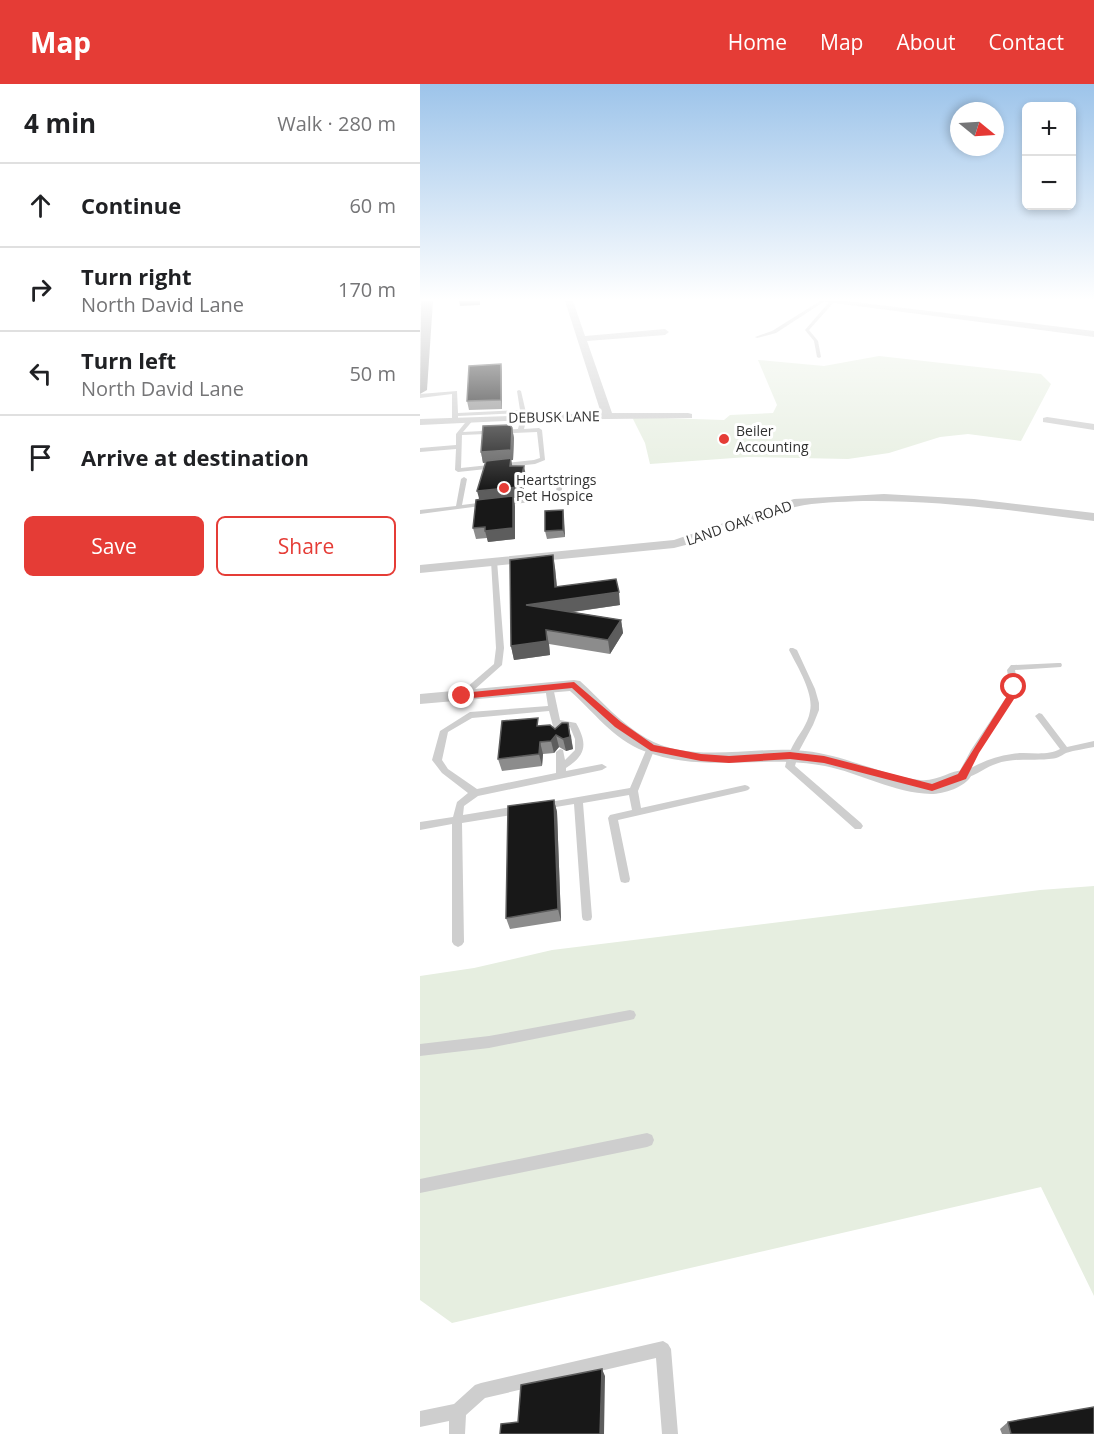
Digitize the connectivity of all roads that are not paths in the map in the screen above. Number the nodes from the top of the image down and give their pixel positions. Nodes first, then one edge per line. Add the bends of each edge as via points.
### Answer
1 (421, 364) edge
2 (589, 364) edge
3 (420, 384) edge
4 (420, 390) edge
5 (519, 391) dead end
6 (420, 396) edge
7 (523, 414) junction
8 (607, 416) junction
9 (687, 416) dead end
10 (455, 417) junction
11 (471, 419) junction
12 (1047, 420) dead end
13 (420, 422) edge
14 (1094, 427) edge
15 (521, 430) junction
16 (459, 434) junction
17 (458, 447) junction
18 (420, 450) edge
19 (464, 479) dead end
20 (560, 479) dead end
21 (459, 507) junction
22 (420, 512) edge
23 (1094, 517) edge
24 (494, 561) junction
25 (420, 569) edge
26 (793, 650) dead end
27 (1058, 665) dead end
28 (549, 687) junction
29 (462, 696) junction
30 (420, 699) edge
31 (553, 708) junction
32 (1039, 717) dead end
33 (556, 723) junction
34 (558, 736) edge
35 (1094, 744) edge
36 (651, 748) junction
37 (1065, 750) junction
38 (560, 752) edge
39 (790, 755) junction
40 (602, 767) dead end
41 (561, 771) junction
42 (962, 776) junction
43 (745, 788) dead end
44 (633, 791) junction
45 (475, 793) junction
46 (578, 800) junction
47 (637, 812) junction
48 (457, 820) junction
49 (420, 826) edge
50 (858, 826) dead end
51 (625, 879) dead end
52 (587, 917) dead end
53 (458, 942) dead end
54 (630, 1015) dead end
55 (420, 1050) edge
56 (647, 1140) dead end
57 (420, 1186) edge
58 (458, 1411) junction
59 (420, 1419) edge
60 (457, 1434) edge
61 (670, 1434) edge

1 - 3 main road
2 - 8 street
3 - 4 main road
5 - 7 lane
6 - 10 lane via 455,392
7 - 8 street, DEBUSK LANE
7 - 10 lane
7 - 11 street, DEBUSK LANE
7 - 15 lane
8 - 9 street, DEBUSK LANE
10 - 11 street, DEBUSK LANE
10 - 13 street, DEBUSK LANE
11 - 16 lane
12 - 14 street
15 - 16 lane
15 - 17 lane via 539,430 543,459 458,470
16 - 17 lane
17 - 18 lane
19 - 21 lane
20 - 21 lane via 559,498
21 - 22 lane
23 - 24 street, LAND OAK ROAD via 957,499 824,500 783,506 698,540
24 - 25 street, LAND OAK ROAD
24 - 29 lane via 498,666
26 - 39 lane via 816,705
27 - 42 lane via 1011,670 1011,696
28 - 29 street
28 - 31 lane
28 - 36 street via 574,685
29 - 30 street
31 - 33 lane
31 - 45 lane via 470,715 444,731 436,760
32 - 37 lane
33 - 34 lane
33 - 41 lane via 573,725 579,735 576,759
35 - 37 lane
36 - 39 street via 711,758
36 - 44 lane
37 - 42 lane via 1051,757 1020,756 990,761
38 - 41 lane
39 - 42 street via 824,759 932,788
39 - 50 lane via 790,767 796,774
40 - 41 lane
41 - 45 lane
43 - 47 lane
44 - 46 lane
44 - 47 lane
45 - 48 lane via 460,804
46 - 48 lane
46 - 52 lane
47 - 51 lane via 613,818
48 - 49 lane
48 - 53 lane
54 - 55 lane via 489,1042
56 - 57 lane
58 - 59 lane
58 - 60 lane
58 - 61 lane via 482,1391 663,1348

